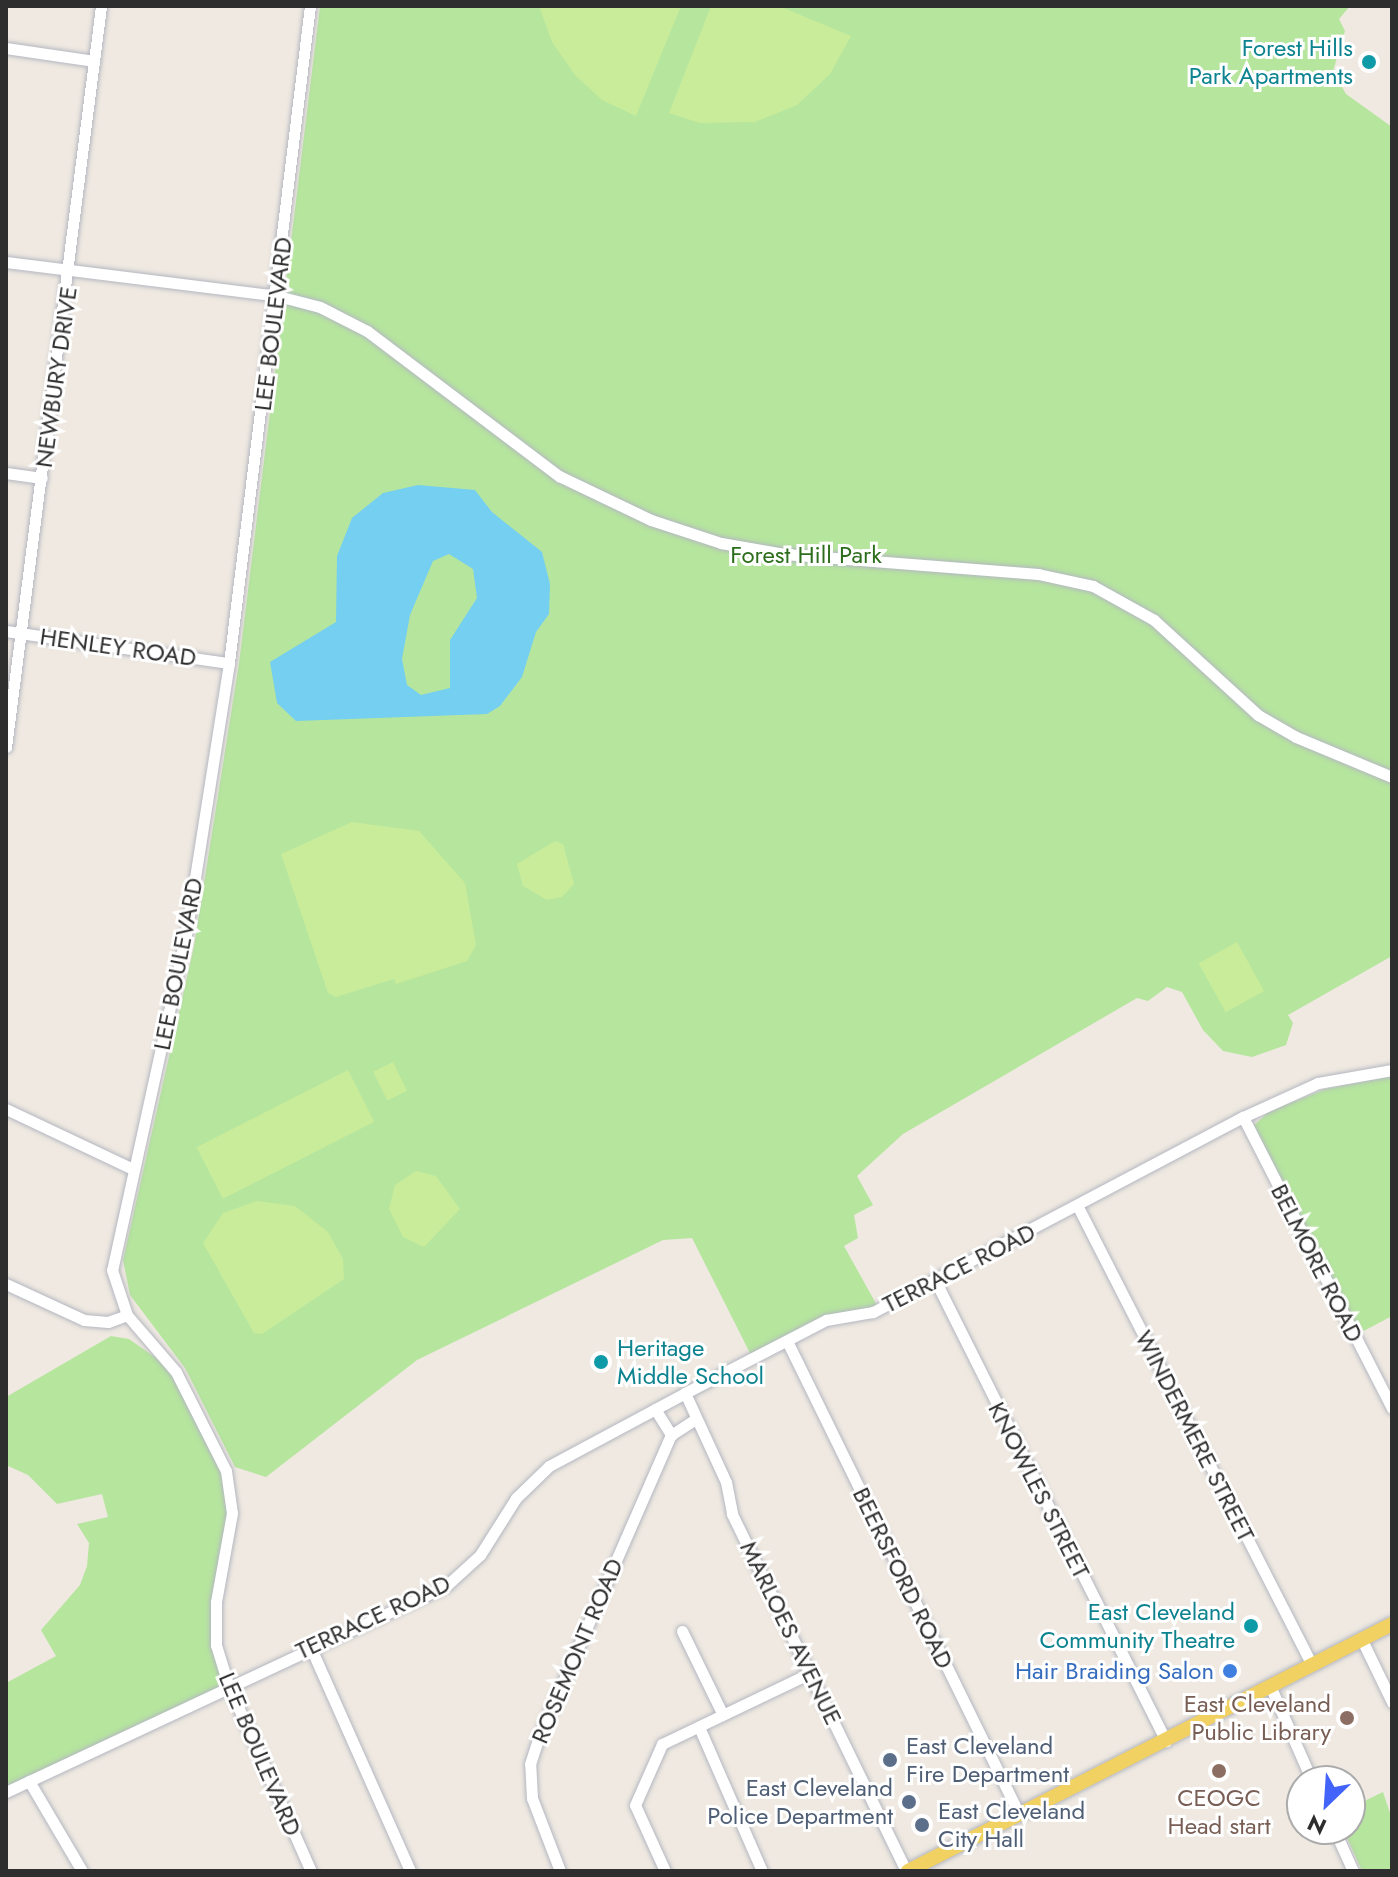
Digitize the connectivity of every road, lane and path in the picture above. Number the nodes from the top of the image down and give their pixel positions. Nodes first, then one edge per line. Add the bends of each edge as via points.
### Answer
1 (101, 6) edge
2 (310, 6) edge
3 (6, 48) edge
4 (94, 61) junction
5 (6, 262) edge
6 (71, 270) junction
7 (278, 296) junction
8 (6, 473) edge
9 (42, 478) junction
10 (6, 631) edge
11 (25, 634) junction
12 (229, 663) junction
13 (6, 747) edge
14 (1392, 777) edge
15 (1392, 1070) edge
16 (6, 1109) edge
17 (1243, 1117) junction
18 (133, 1169) junction
19 (1078, 1207) junction
20 (935, 1280) junction
21 (6, 1284) edge
22 (127, 1315) junction
23 (787, 1341) junction
24 (685, 1393) junction
25 (1392, 1408) edge
26 (655, 1409) junction
27 (696, 1419) junction
28 (671, 1435) junction
29 (1392, 1624) edge
30 (682, 1631) dead end
31 (1362, 1640) junction
32 (310, 1646) junction
33 (1312, 1665) junction
34 (810, 1673) junction
35 (228, 1684) junction
36 (1271, 1688) junction
37 (1392, 1702) edge
38 (723, 1715) junction
39 (699, 1727) junction
40 (1166, 1741) junction
41 (1305, 1765) edge
42 (29, 1781) junction
43 (6, 1792) edge
44 (1019, 1814) junction
45 (1341, 1845) edge
46 (82, 1871) edge
47 (311, 1871) edge
48 (410, 1871) edge
49 (560, 1871) edge
50 (665, 1871) edge
51 (762, 1871) edge
52 (907, 1871) edge
53 (1353, 1871) edge

1 - 4 street, NEWBURY DRIVE
2 - 7 street, LEE BOULEVARD
3 - 4 street
4 - 6 street, NEWBURY DRIVE
5 - 6 street
6 - 7 street
6 - 9 street, NEWBURY DRIVE
7 - 12 street, LEE BOULEVARD
7 - 14 street via 320,307 367,331 525,454 651,520 721,543 784,554 1038,574 1093,586 1154,620 1258,715 1296,737
8 - 9 street
9 - 11 street, NEWBURY DRIVE
10 - 11 street, HENLEY ROAD
11 - 12 street, HENLEY ROAD
11 - 13 street, NEWBURY DRIVE
12 - 18 street, LEE BOULEVARD via 186,934
15 - 17 street, TERRACE ROAD via 1318,1083
16 - 18 street
17 - 19 street, TERRACE ROAD
17 - 25 street, BELMORE ROAD
18 - 22 street, LEE BOULEVARD via 112,1270
19 - 20 street, TERRACE ROAD
19 - 33 street, WINDERMERE STREET
20 - 23 street, TERRACE ROAD via 873,1312 826,1320
20 - 40 street, KNOWLES STREET
21 - 22 street via 84,1320 108,1322
22 - 35 street, LEE BOULEVARD via 176,1372 226,1471 231,1528 215,1622
23 - 24 street, TERRACE ROAD
23 - 44 street, BEERSFORD ROAD
24 - 26 street, TERRACE ROAD
24 - 27 street, MARLOES AVENUE
26 - 28 street
26 - 32 street, TERRACE ROAD via 538,1475 460,1577
27 - 28 street
27 - 34 street, MARLOES AVENUE via 726,1482 732,1514
28 - 49 street, ROSEMONT ROAD via 530,1764 532,1798
29 - 31 main road
30 - 38 street
31 - 33 main road
31 - 37 street
32 - 35 street, TERRACE ROAD
32 - 48 street
33 - 36 main road
34 - 38 street
34 - 52 street, MARLOES AVENUE
35 - 42 street, TERRACE ROAD
35 - 47 street, LEE BOULEVARD
36 - 40 main road
36 - 41 street
38 - 39 street
39 - 50 street via 662,1744 635,1801
39 - 51 street
40 - 44 main road
42 - 43 street, TERRACE ROAD
42 - 46 street
44 - 52 main road
45 - 53 street

